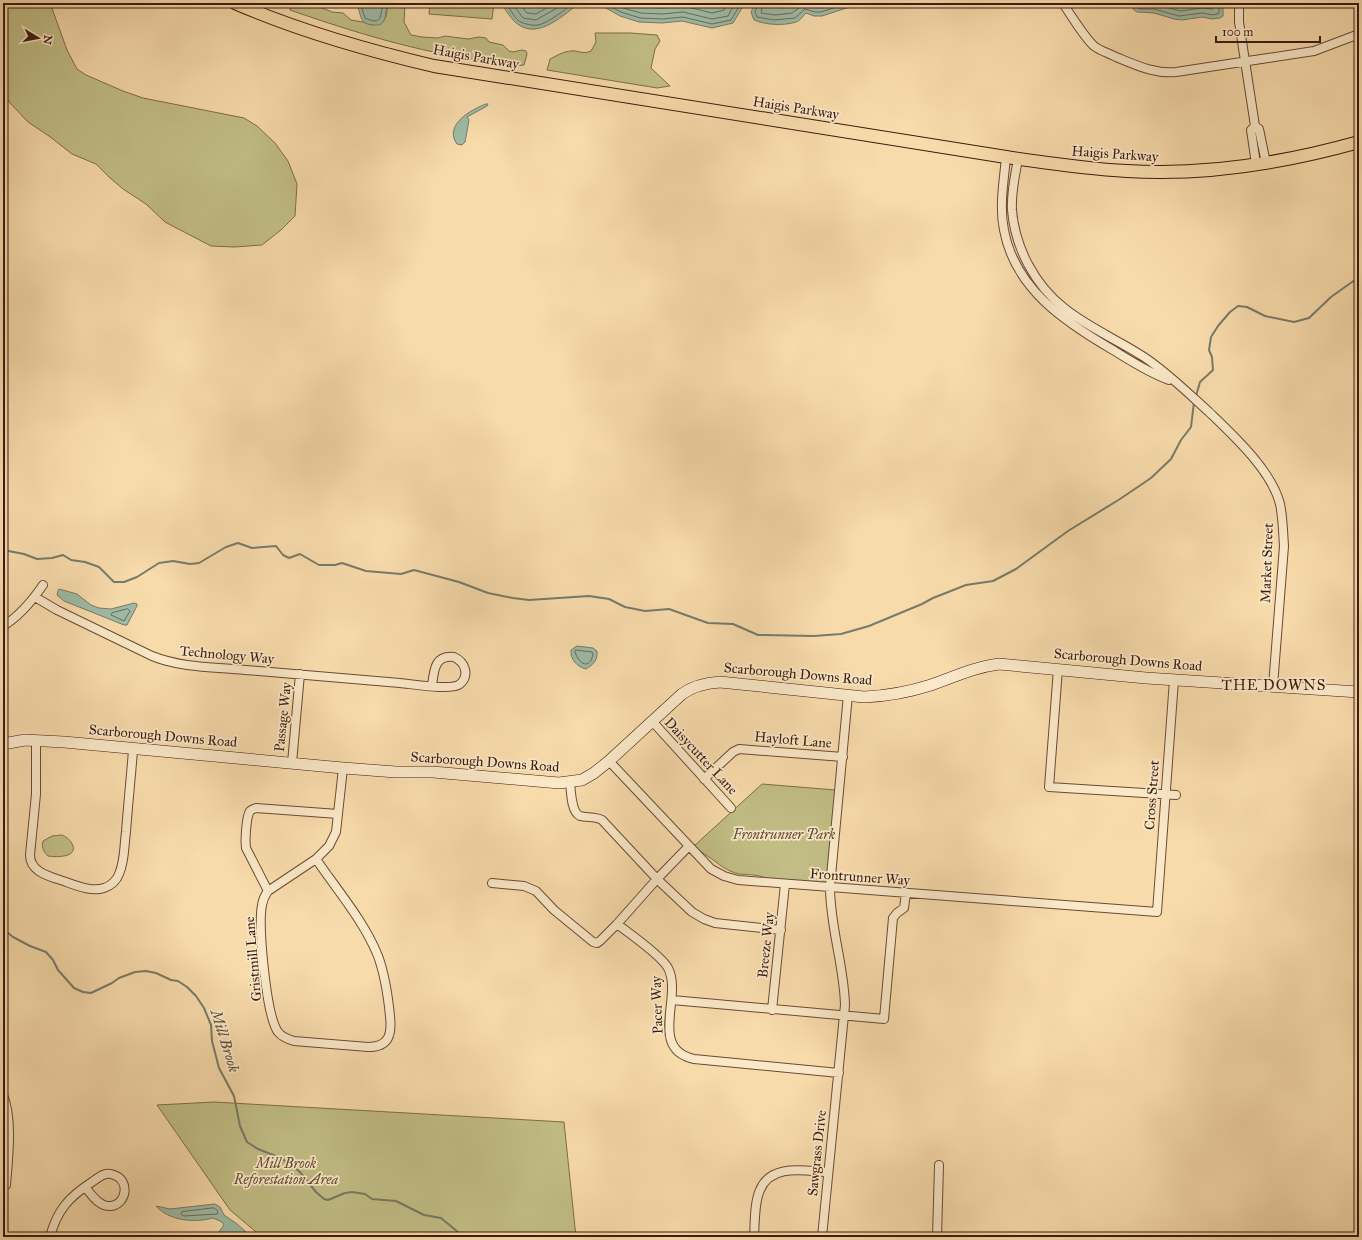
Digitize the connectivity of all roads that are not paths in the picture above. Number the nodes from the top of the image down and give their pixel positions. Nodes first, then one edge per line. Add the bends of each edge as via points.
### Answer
1 (235, 3) edge
2 (1063, 3) edge
3 (1239, 3) edge
4 (1359, 34) edge
5 (1245, 61) junction
6 (1359, 142) edge
7 (1006, 157) junction
8 (1018, 159) junction
9 (1261, 164) junction
10 (1178, 382) junction
11 (43, 585) dead end
12 (35, 597) junction
13 (3, 626) edge
14 (1058, 669) junction
15 (300, 674) junction
16 (1174, 680) junction
17 (432, 686) junction
18 (1273, 686) junction
19 (1359, 692) edge
20 (848, 695) junction
21 (652, 721) junction
22 (3, 737) edge
23 (30, 741) junction
24 (3, 744) edge
25 (133, 750) junction
26 (843, 757) junction
27 (609, 761) junction
28 (292, 763) junction
29 (343, 768) junction
30 (704, 779) junction
31 (570, 782) junction
32 (1166, 794) junction
33 (1176, 795) dead end
34 (732, 808) dead end
35 (338, 814) junction
36 (689, 846) junction
37 (316, 859) junction
38 (657, 879) junction
39 (492, 883) dead end
40 (785, 884) junction
41 (830, 887) junction
42 (268, 891) junction
43 (906, 893) junction
44 (1157, 912) joint
45 (617, 924) junction
46 (781, 930) junction
47 (672, 1000) junction
48 (772, 1010) junction
49 (844, 1017) junction
50 (838, 1073) junction
51 (3, 1095) edge
52 (5, 1161) edge
53 (939, 1165) dead end
54 (827, 1172) junction
55 (6, 1185) dead end
56 (84, 1186) junction
57 (50, 1237) edge
58 (754, 1237) edge
59 (822, 1237) edge
60 (937, 1237) edge

1 - 7 main road, Haigis Parkway via 328,38 434,66
2 - 5 street via 1095,46 1146,69 1169,73
3 - 5 street
4 - 5 street via 1314,51
5 - 9 street via 1255,126 1259,128
6 - 9 main road, Haigis Parkway via 1316,154
7 - 8 main road, Haigis Parkway
7 - 10 street, Market Street via 1002,216 1004,232 1020,274 1033,291 1077,328 1157,376
8 - 9 main road, Haigis Parkway via 1082,168 1145,172 1210,170
8 - 10 street, Market Street via 1012,210 1022,252 1034,275 1064,308 1144,357
10 - 18 street, Market Street via 1250,454 1271,483 1280,504 1284,546
11 - 12 street
12 - 13 street via 16,617
12 - 15 street, Technology Way via 168,662
14 - 16 street, Scarborough Downs Road
14 - 20 street, Scarborough Downs Road via 988,665 932,685 897,694
14 - 32 street via 1050,787
15 - 17 street, Technology Way
15 - 28 street, Passage Way
16 - 18 street, Scarborough Downs Road
16 - 32 street, Cross Street
17 - 17 street, Technology Way via 458,686 466,674 463,663 449,656 439,661 434,670
18 - 19 street, Scarborough Downs Road
20 - 21 street, Scarborough Downs Road via 720,682 701,684 686,691
20 - 26 street, Sawgrass Drive
21 - 27 street, Scarborough Downs Road
21 - 30 street, Daisycutter Lane
22 - 23 street, Scarborough Downs Road via 17,737
23 - 24 street, Scarborough Downs Road
23 - 25 street, Scarborough Downs Road
23 - 25 street via 36,794 31,860 36,869 44,874 95,889 104,889 111,885 120,872
25 - 28 street, Scarborough Downs Road
26 - 30 street, Hayloft Lane via 739,748
26 - 41 street, Sawgrass Drive
27 - 31 street, Scarborough Downs Road via 587,778
27 - 36 street, Frontrunner Way
28 - 29 street, Scarborough Downs Road
29 - 31 street, Scarborough Downs Road
29 - 35 street
30 - 34 street, Daisycutter Lane
31 - 38 street via 576,813 602,820
32 - 33 street
32 - 44 street, Cross Street
35 - 37 street via 332,842
35 - 42 street via 256,808 250,811 246,848
36 - 38 street
36 - 40 street, Frontrunner Way via 711,869 724,876 738,880
37 - 42 street
37 - 42 street, Gristmill Lane via 368,935 383,969 391,1027 382,1044 368,1047 294,1041 283,1037 277,1030 267,996 262,945 261,910
38 - 45 street
38 - 46 street via 692,912 704,919 715,923
39 - 45 street via 524,886 536,891 554,910 593,942 600,942
40 - 41 street, Frontrunner Way
40 - 46 street, Breeze Way
41 - 43 street, Frontrunner Way
41 - 49 street, Sawgrass Drive via 832,920 845,992
43 - 44 street, Frontrunner Way
43 - 49 street via 904,908 893,918 884,1019
45 - 47 street, Pacer Way via 669,968 673,984
46 - 48 street, Breeze Way
47 - 48 street
47 - 50 street, Pacer Way via 670,1038 678,1051 688,1057
48 - 49 street
49 - 50 street, Sawgrass Drive
50 - 54 street, Sawgrass Drive
51 - 52 street via 7,1109
52 - 55 street
53 - 60 street
54 - 58 street via 787,1171 774,1174 768,1179 759,1191
54 - 59 street, Sawgrass Drive
56 - 56 street via 106,1206 119,1203 125,1193 122,1181 111,1174 103,1175
56 - 57 street via 62,1208

